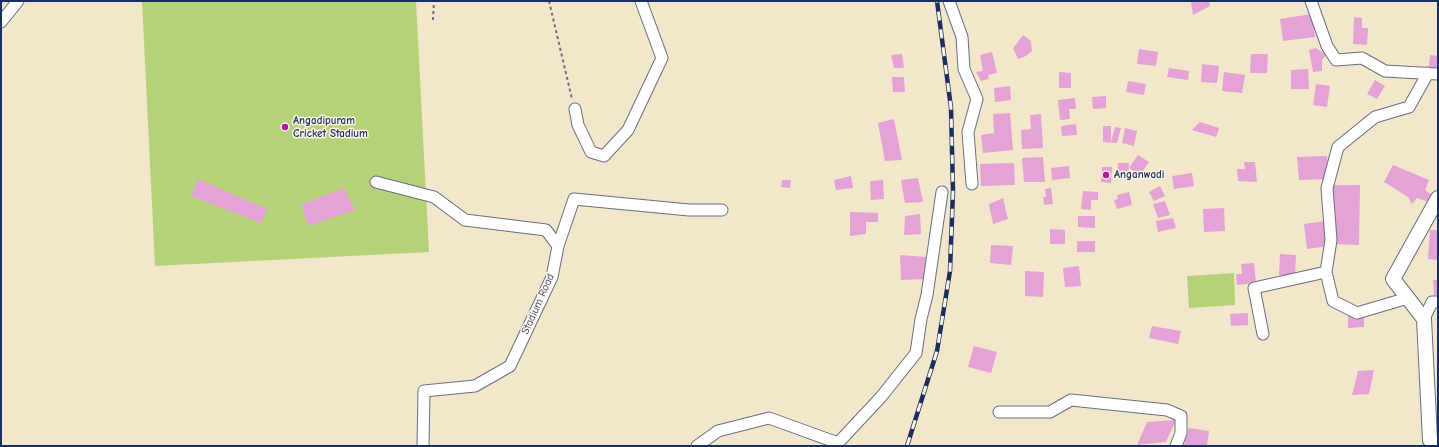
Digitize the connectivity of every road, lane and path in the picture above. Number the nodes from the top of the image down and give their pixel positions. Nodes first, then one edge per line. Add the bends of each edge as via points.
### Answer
1 (18, 1) edge
2 (434, 1) edge
3 (549, 1) edge
4 (641, 1) edge
5 (949, 1) edge
6 (1311, 1) edge
7 (433, 20) dead end
8 (1, 22) edge
9 (1433, 74) edge
10 (574, 109) joint
11 (376, 182) dead end
12 (972, 184) dead end
13 (942, 192) dead end
14 (1438, 198) edge
15 (722, 210) dead end
16 (558, 246) junction
17 (1326, 272) junction
18 (1408, 298) junction
19 (1438, 302) edge
20 (1424, 319) junction
21 (1263, 334) dead end
22 (999, 412) dead end
23 (1438, 444) edge
24 (423, 446) edge
25 (697, 446) edge
26 (1176, 446) edge

1 - 8 street
2 - 7 path
3 - 10 path
4 - 10 street via 662,58 628,130 604,156 591,152 578,125
5 - 12 street via 962,37 964,69 977,99 968,132
6 - 9 street via 1327,46 1336,60 1362,58 1385,71
9 - 17 street via 1409,108 1375,117 1338,148 1327,188 1331,240
11 - 16 street via 434,197 465,220 546,230
13 - 25 street via 916,353 881,397 838,443 769,418 718,431
14 - 18 street via 1393,279
15 - 16 street via 689,210 574,199
16 - 24 street, Stadium Road via 552,277 510,366 476,386 424,391
17 - 18 street via 1333,301 1357,313
17 - 21 street via 1254,288
18 - 20 street
19 - 20 street via 1432,302
20 - 23 street via 1430,440
22 - 26 street via 1050,412 1071,400 1167,410 1182,416

